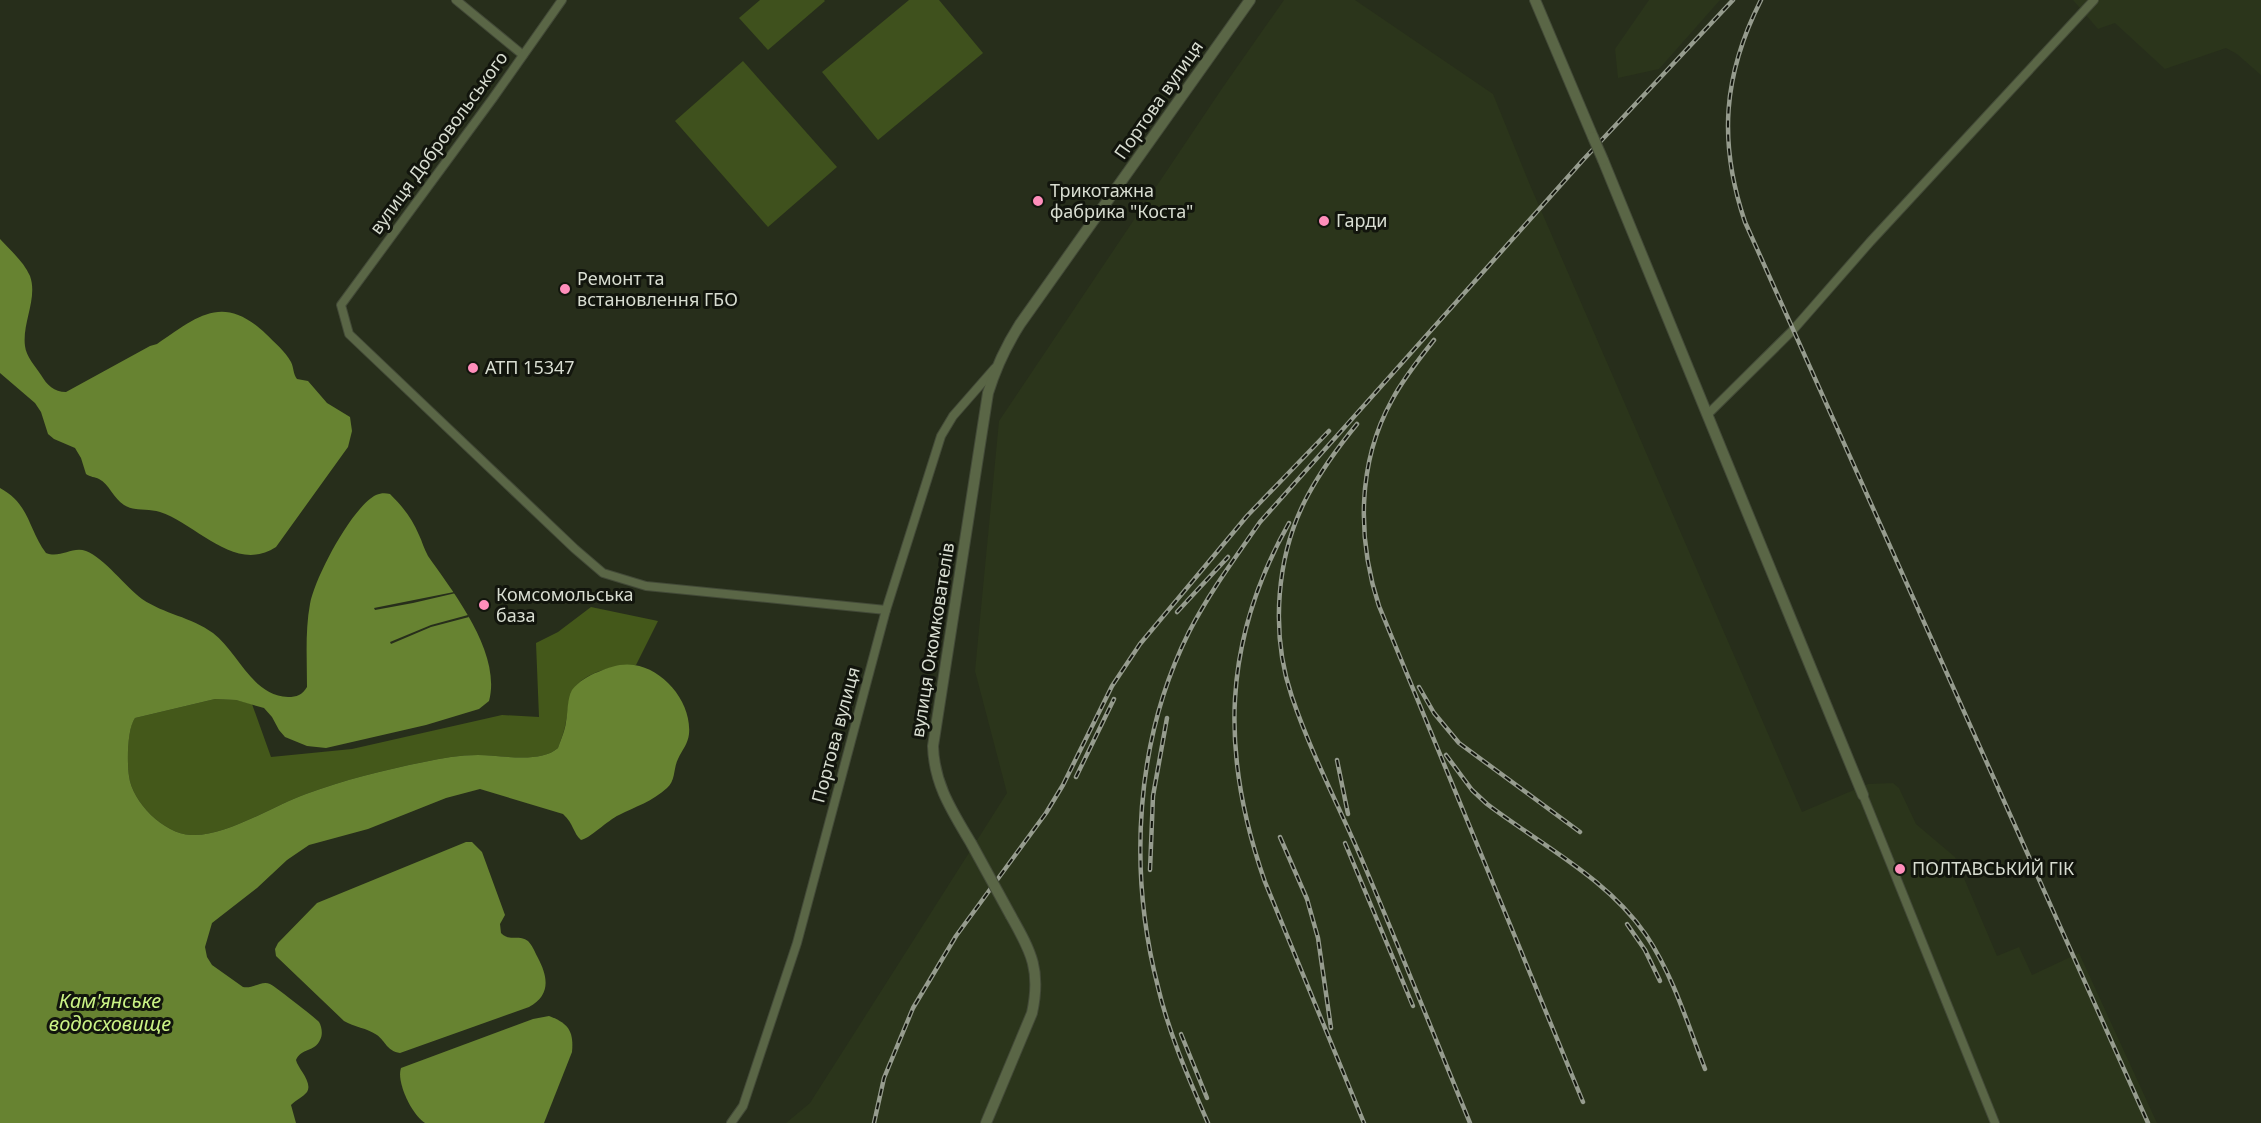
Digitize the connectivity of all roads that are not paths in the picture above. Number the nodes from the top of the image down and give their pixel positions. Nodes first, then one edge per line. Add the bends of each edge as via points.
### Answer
1 (456, 0) edge
2 (562, 0) edge
3 (1250, 0) edge
4 (1535, 0) edge
5 (2094, 0) edge
6 (523, 55) junction
7 (995, 368) junction
8 (1707, 415) junction
9 (984, 418) joint
10 (886, 610) junction
11 (1863, 795) joint
12 (731, 1123) edge
13 (986, 1123) edge
14 (1995, 1123) edge

1 - 6 street
2 - 6 street, вулиця Добровольського
3 - 7 street, Портова вулиця via 1020,324
4 - 8 street, bridge
5 - 8 street via 1793,330
6 - 10 street, вулиця Добровольського via 341,305 349,334 603,573 646,586
7 - 9 street, Портова вулиця
7 - 10 street, Портова вулиця via 953,416 941,436
8 - 11 street
9 - 13 street, вулиця Окомкователів, bridge via 933,746 942,793 1011,916 1030,953 1036,975 1032,1013
10 - 12 street, Портова вулиця via 797,943 743,1106
11 - 14 street

